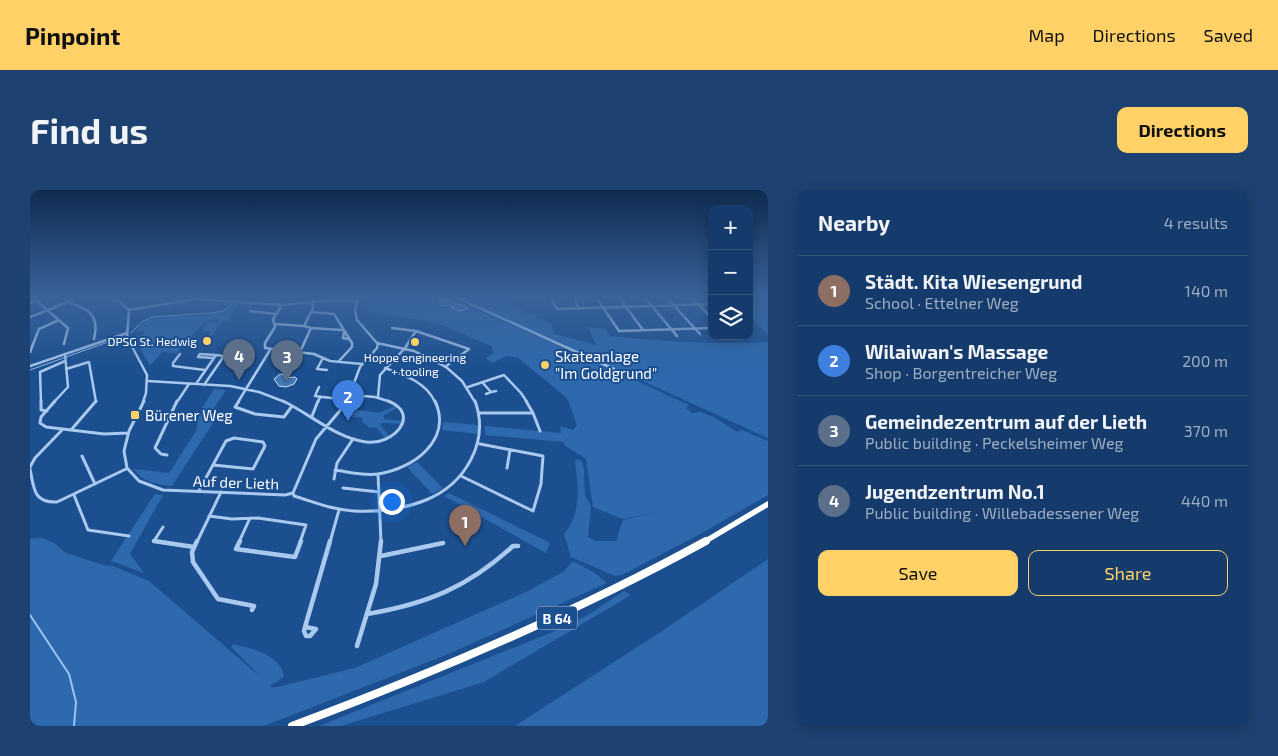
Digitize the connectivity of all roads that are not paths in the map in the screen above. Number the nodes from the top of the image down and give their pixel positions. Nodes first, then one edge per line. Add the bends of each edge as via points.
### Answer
1 (57, 321) edge
2 (60, 321) edge
3 (94, 321) edge
4 (130, 321) edge
5 (274, 321) edge
6 (306, 321) edge
7 (338, 321) edge
8 (358, 321) edge
9 (508, 321) edge
10 (612, 321) edge
11 (637, 321) edge
12 (664, 321) edge
13 (689, 321) edge
14 (275, 324) junction
15 (304, 326) junction
16 (311, 328) junction
17 (392, 328) dead end
18 (695, 328) junction
19 (708, 328) edge
20 (671, 329) junction
21 (644, 330) junction
22 (343, 331) junction
23 (416, 331) junction
24 (127, 334) junction
25 (700, 334) dead end
26 (677, 336) dead end
27 (94, 338) dead end
28 (378, 343) junction
29 (64, 344) dead end
30 (405, 348) junction
31 (270, 350) junction
32 (30, 352) edge
33 (298, 352) junction
34 (180, 354) dead end
35 (215, 356) junction
36 (65, 357) junction
37 (323, 358) junction
38 (338, 362) junction
39 (293, 364) dead end
40 (362, 364) junction
41 (30, 366) edge
42 (445, 367) junction
43 (384, 368) junction
44 (66, 369) junction
45 (614, 369) dead end
46 (205, 370) junction
47 (327, 370) dead end
48 (148, 381) junction
49 (482, 382) junction
50 (189, 383) junction
51 (196, 384) junction
52 (204, 385) junction
53 (468, 387) junction
54 (319, 388) dead end
55 (245, 389) junction
56 (496, 391) dead end
57 (491, 392) junction
58 (486, 394) dead end
59 (351, 395) junction
60 (320, 397) junction
61 (378, 397) junction
62 (339, 399) dead end
63 (292, 406) junction
64 (47, 411) junction
65 (479, 413) junction
66 (533, 413) junction
67 (312, 416) junction
68 (327, 425) junction
69 (64, 429) junction
70 (71, 430) junction
71 (540, 431) dead end
72 (128, 433) junction
73 (353, 439) junction
74 (480, 444) junction
75 (510, 450) junction
76 (167, 455) dead end
77 (82, 456) dead end
78 (213, 465) junction
79 (30, 468) edge
80 (126, 468) junction
81 (508, 468) dead end
82 (335, 470) junction
83 (378, 474) junction
84 (461, 476) junction
85 (334, 479) dead end
86 (95, 484) junction
87 (343, 488) dead end
88 (199, 491) junction
89 (221, 492) junction
90 (380, 492) junction
91 (293, 493) junction
92 (74, 495) junction
93 (768, 504) edge
94 (339, 510) junction
95 (381, 510) junction
96 (210, 516) junction
97 (250, 518) junction
98 (163, 527) dead end
99 (129, 536) dead end
100 (443, 543) dead end
101 (518, 546) dead end
102 (194, 547) junction
103 (381, 556) junction
104 (252, 610) dead end
105 (367, 614) junction
106 (305, 627) dead end
107 (357, 646) dead end
108 (292, 726) edge

1 - 32 street via 38,329
2 - 29 street via 68,328
3 - 27 street
4 - 24 street
5 - 14 street
6 - 15 street
7 - 22 street
8 - 28 street
9 - 45 street
10 - 21 street via 619,331
11 - 21 street
12 - 20 street
13 - 18 street
14 - 15 street
14 - 31 street via 264,346
15 - 16 street
16 - 22 street
16 - 33 street
17 - 23 street
18 - 19 street
18 - 20 street
18 - 25 street
20 - 21 street
20 - 26 street
22 - 38 street via 342,338 349,339 352,347
23 - 30 street
23 - 42 street via 469,349
24 - 36 street via 102,340
24 - 48 street
28 - 30 street, Auf der Lieth
28 - 40 street
30 - 42 street, Auf der Lieth
30 - 43 street
31 - 33 street
31 - 55 street
33 - 37 street
33 - 39 street via 291,362
34 - 46 street via 173,366
35 - 35 street via 198,357 200,354
35 - 46 street
35 - 52 street via 224,356
36 - 41 street
36 - 44 street
36 - 64 street via 40,372 41,410
37 - 38 street
37 - 47 street via 317,369
38 - 40 street
40 - 59 street
42 - 53 street, Auf der Lieth
43 - 61 street via 378,381
43 - 83 street via 419,384 432,396 441,419 438,435 426,452 412,463
44 - 64 street via 68,387
44 - 70 street via 89,362 96,398
46 - 51 street
48 - 50 street
48 - 72 street via 146,396
49 - 53 street
49 - 57 street
49 - 66 street via 504,375 521,393
50 - 51 street
50 - 76 street via 155,448
51 - 52 street
52 - 55 street
53 - 65 street, Auf der Lieth
54 - 60 street via 315,396
55 - 63 street via 264,393
55 - 63 street via 236,409 284,417
56 - 57 street
57 - 58 street
59 - 61 street
59 - 68 street
60 - 62 street
60 - 67 street
61 - 73 street via 391,402 402,412 401,428 383,442 366,443
63 - 67 street
64 - 69 street via 40,423
65 - 66 street
65 - 74 street, Auf der Lieth
66 - 71 street
67 - 68 street
68 - 73 street
68 - 91 street via 312,446
69 - 70 street
69 - 79 street via 35,458
70 - 72 street
72 - 80 street via 123,453
73 - 82 street via 340,456
74 - 75 street
74 - 84 street, Auf der Lieth
75 - 81 street
75 - 84 street via 543,456 541,484 533,511
77 - 86 street
78 - 78 street via 229,439 253,440 265,446 253,469
78 - 88 street
79 - 92 street via 41,501 57,502
80 - 86 street
80 - 88 street, Auf der Lieth via 134,478 150,487
82 - 83 street
82 - 85 street
83 - 90 street
84 - 95 street, Auf der Lieth via 426,500
86 - 92 street
87 - 90 street
88 - 89 street, Auf der Lieth
89 - 91 street, Auf der Lieth
89 - 96 street
90 - 95 street
91 - 94 street, Auf der Lieth
92 - 99 street via 88,530
93 - 108 highway, B 64 via 654,570 548,622
94 - 95 street, Auf der Lieth
94 - 106 street
95 - 103 street
96 - 97 street
96 - 102 street
97 - 97 street via 306,525 294,557 236,549
98 - 102 street via 154,541
100 - 103 street
101 - 105 street via 513,546 494,565 462,586 409,607
102 - 104 street via 193,562 218,599 254,606
103 - 105 street
105 - 107 street

